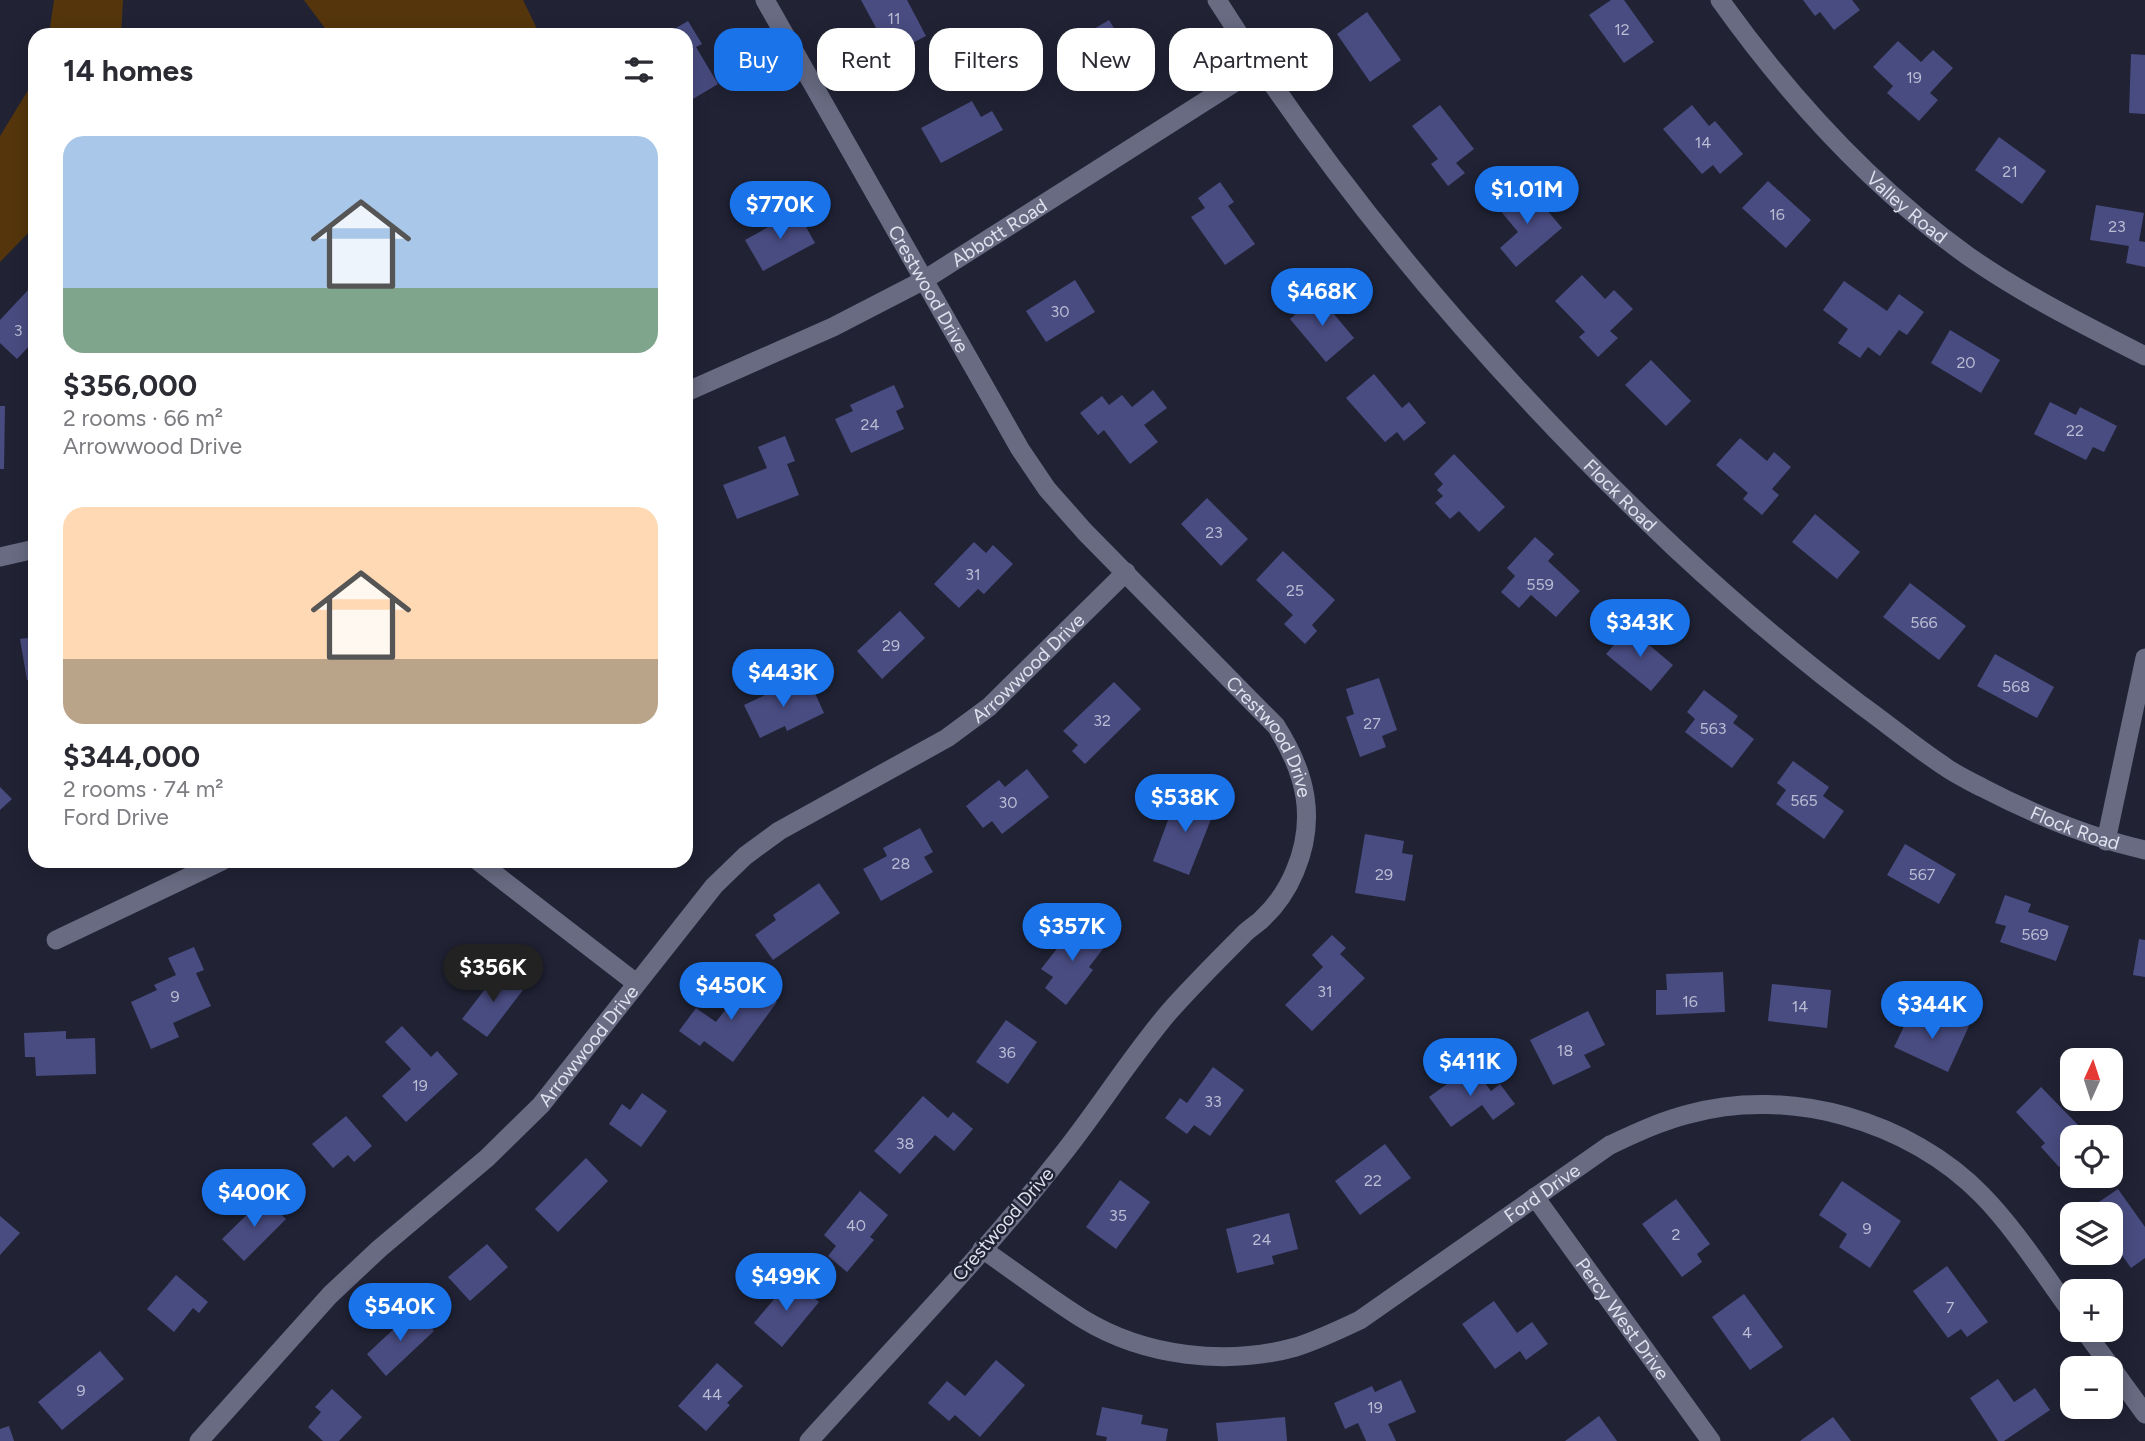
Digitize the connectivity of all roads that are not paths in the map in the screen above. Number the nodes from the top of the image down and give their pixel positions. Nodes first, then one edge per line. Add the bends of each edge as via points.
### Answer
1 (765, 0) edge
2 (1217, 0) edge
3 (1720, 0) edge
4 (1235, 28) edge
5 (1221, 91) edge
6 (1277, 91) edge
7 (924, 280) junction
8 (2145, 356) edge
9 (693, 389) edge
10 (28, 551) edge
11 (0, 557) edge
12 (1126, 572) junction
13 (2145, 658) edge
14 (2106, 841) junction
15 (2145, 850) edge
16 (207, 868) edge
17 (487, 868) edge
18 (56, 940) dead end
19 (636, 983) junction
20 (1535, 1197) junction
21 (982, 1249) junction
22 (2060, 1297) edge
23 (2093, 1342) edge
24 (2145, 1414) edge
25 (199, 1441) edge
26 (810, 1441) edge
27 (1711, 1441) edge

1 - 7 street, Crestwood Drive
2 - 4 street, Flock Road
3 - 8 street, Valley Road via 1804,109 1915,215 2026,293
5 - 7 street, Abbott Road
6 - 14 street, Flock Road via 1440,303 1568,444 1715,586 1804,662 1946,768 2011,802
7 - 9 street, Abbott Road via 833,327
7 - 12 street, Crestwood Drive via 1020,449 1085,532
10 - 11 street
12 - 19 street, Arrowwood Drive via 989,707 947,738 779,831 745,856 714,886
12 - 21 street, Crestwood Drive via 1276,726 1303,779 1304,842 1282,896 1170,1012 1059,1159
13 - 14 street
14 - 15 street, Flock Road
16 - 18 street
17 - 19 street
19 - 25 street, Arrowwood Drive via 541,1105 330,1295
20 - 21 street, Ford Drive via 1360,1320 1294,1347 1252,1355 1203,1356 1124,1339 1084,1320
20 - 22 street, Ford Drive via 1610,1145 1690,1113 1782,1105 1830,1112 1901,1138 1948,1166 2005,1221
20 - 27 street, Percy West Drive
21 - 26 street, Crestwood Drive
23 - 24 street

